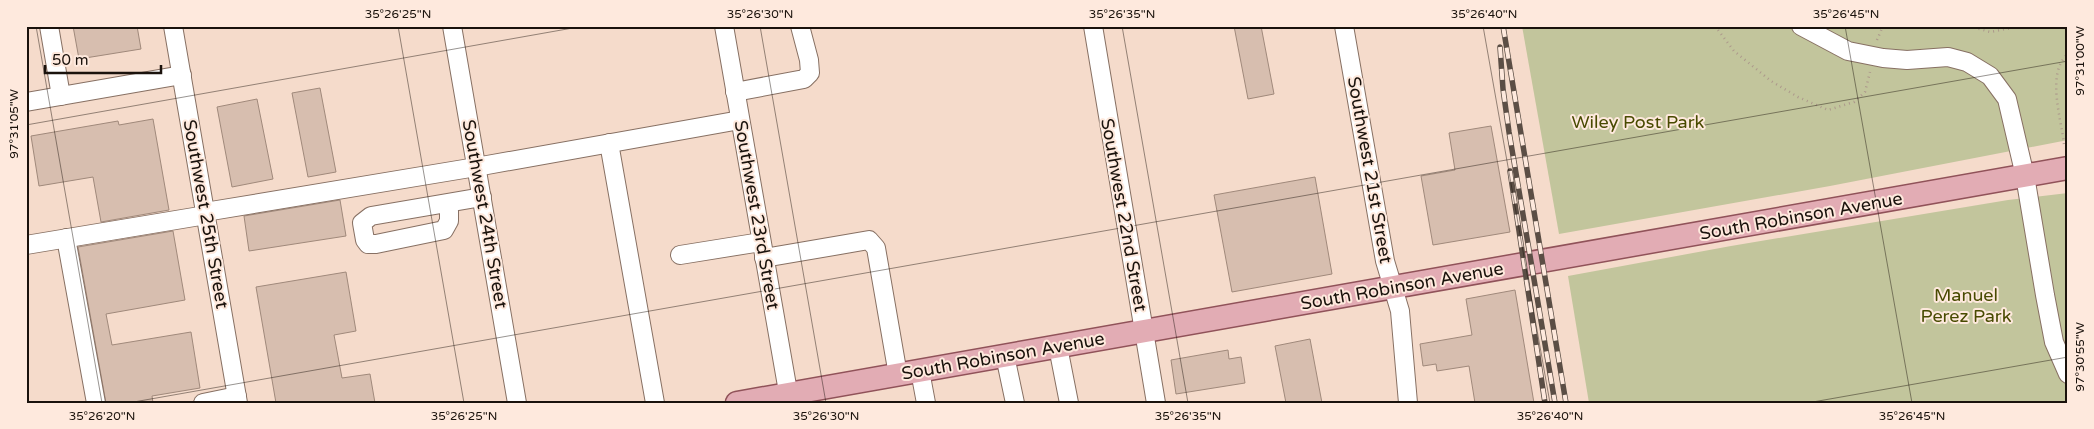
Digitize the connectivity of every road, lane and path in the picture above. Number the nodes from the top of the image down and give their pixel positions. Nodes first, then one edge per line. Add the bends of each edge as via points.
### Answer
1 (49, 26) edge
2 (173, 26) edge
3 (453, 26) edge
4 (724, 26) edge
5 (800, 26) edge
6 (1093, 26) edge
7 (1344, 26) edge
8 (1715, 26) edge
9 (1801, 26) edge
10 (1884, 26) edge
11 (1969, 26) edge
12 (2022, 26) edge
13 (2068, 54) edge
14 (1872, 57) junction
15 (182, 75) junction
16 (735, 92) junction
17 (61, 96) junction
18 (26, 102) edge
19 (740, 120) junction
20 (609, 143) junction
21 (2064, 144) dead end
22 (476, 167) junction
23 (2068, 168) edge
24 (2025, 176) junction
25 (482, 197) junction
26 (449, 203) junction
27 (205, 213) junction
28 (66, 238) junction
29 (26, 245) edge
30 (763, 250) junction
31 (680, 255) dead end
32 (1393, 288) junction
33 (1144, 332) junction
34 (1058, 347) junction
35 (1005, 356) junction
36 (909, 373) junction
37 (2068, 374) edge
38 (789, 398) edge
39 (238, 400) edge
40 (96, 403) edge
41 (203, 403) edge
42 (517, 403) edge
43 (655, 403) edge
44 (737, 403) edge
45 (926, 403) edge
46 (1015, 403) edge
47 (1070, 403) edge
48 (1156, 403) edge
49 (1408, 403) edge

1 - 17 street
2 - 15 street, Southwest 25th Street
3 - 22 street, Southwest 24th Street
4 - 16 street, Southwest 23rd Street
5 - 16 street via 810,73 804,80
6 - 33 street, Southwest 22nd Street
7 - 32 street, Southwest 21st Street via 1385,261
8 - 14 path via 1734,50 1771,82 1828,110 1854,102 1865,92
9 - 14 street via 1848,51
10 - 14 path
11 - 12 path via 1990,32
13 - 21 path via 2058,67 2055,81
14 - 24 street via 1907,60 1948,57 1967,62 1990,76 2007,99
15 - 17 street
15 - 27 street, Southwest 25th Street
16 - 19 street, Southwest 23rd Street
17 - 18 street
19 - 20 street
19 - 30 street, Southwest 23rd Street
20 - 22 street
20 - 43 street
22 - 25 street, Southwest 24th Street
22 - 27 street
23 - 24 main road, South Robinson Avenue
24 - 32 main road, South Robinson Avenue
24 - 37 street via 2054,342
25 - 26 street
25 - 42 street, Southwest 24th Street
26 - 26 street via 371,216 362,223 365,240 368,244 376,244 444,230 449,221
27 - 28 street
27 - 39 street, Southwest 25th Street
28 - 29 street
28 - 40 street
30 - 31 street
30 - 36 street via 869,240 876,248
30 - 38 street, Southwest 23rd Street
32 - 33 main road, South Robinson Avenue
32 - 49 street, Southwest 21st Street via 1400,311
33 - 34 main road, South Robinson Avenue
33 - 48 street, Southwest 22nd Street
34 - 35 main road, South Robinson Avenue
34 - 47 street
35 - 36 main road, South Robinson Avenue
35 - 46 street
36 - 38 main road, South Robinson Avenue
36 - 45 street
38 - 44 main road, South Robinson Avenue
39 - 41 street

